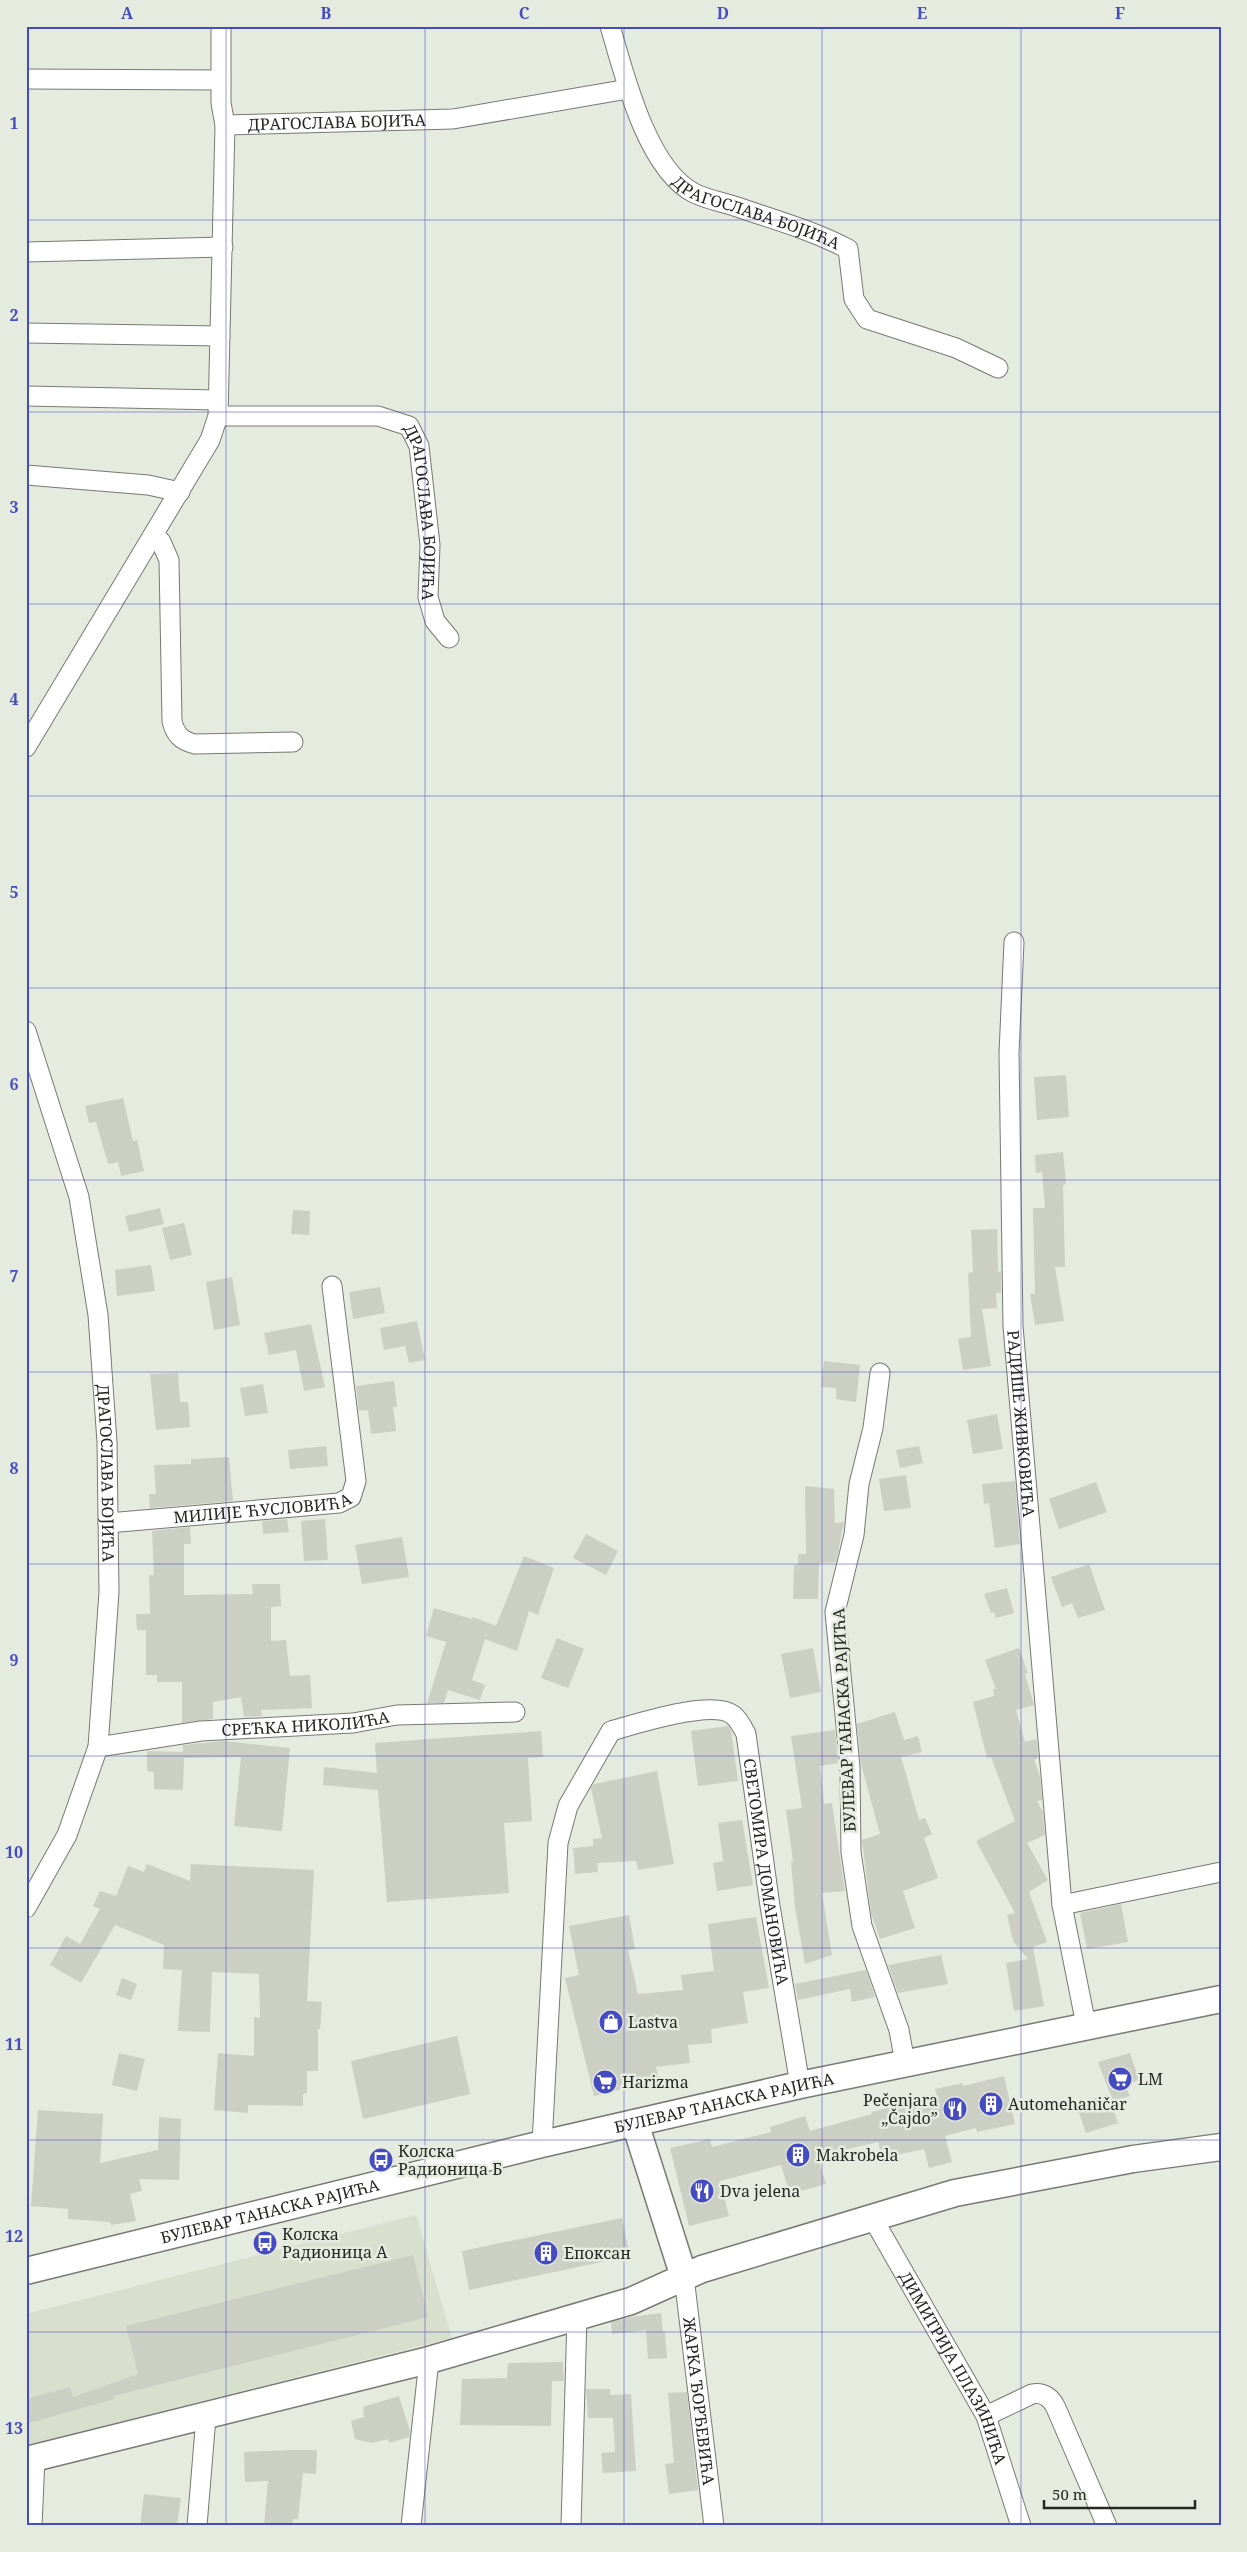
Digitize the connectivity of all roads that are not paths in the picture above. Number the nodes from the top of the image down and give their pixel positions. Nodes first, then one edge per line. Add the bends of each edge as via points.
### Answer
1 (221, 26) edge
2 (610, 26) edge
3 (26, 79) edge
4 (221, 80) junction
5 (628, 89) junction
6 (225, 125) junction
7 (223, 248) junction
8 (26, 252) edge
9 (26, 333) edge
10 (220, 336) junction
11 (998, 368) dead end
12 (26, 396) edge
13 (218, 408) junction
14 (26, 475) edge
15 (180, 492) junction
16 (154, 535) junction
17 (450, 638) dead end
18 (293, 742) dead end
19 (26, 747) edge
20 (1014, 942) dead end
21 (26, 1031) edge
22 (332, 1286) dead end
23 (880, 1373) dead end
24 (108, 1523) junction
25 (515, 1712) dead end
26 (98, 1747) junction
27 (1221, 1872) edge
28 (1062, 1905) junction
29 (26, 1908) edge
30 (1221, 1999) edge
31 (1086, 2025) junction
32 (905, 2063) junction
33 (800, 2085) junction
34 (635, 2123) junction
35 (542, 2144) junction
36 (1221, 2147) edge
37 (872, 2217) junction
38 (26, 2271) edge
39 (684, 2277) junction
40 (577, 2317) junction
41 (430, 2360) junction
42 (986, 2416) junction
43 (206, 2417) junction
44 (31, 2459) edge
45 (32, 2526) edge
46 (197, 2526) edge
47 (411, 2526) edge
48 (571, 2526) edge
49 (714, 2526) edge
50 (1021, 2526) edge
51 (1106, 2526) edge

1 - 4 street, ДРАГОСЛАВА БОЈИЋА
2 - 5 street, ДРАГОСЛАВА БОЈИЋА
3 - 4 street
4 - 6 street, ДРАГОСЛАВА БОЈИЋА
5 - 6 street, ДРАГОСЛАВА БОЈИЋА via 453,119
5 - 11 street, ДРАГОСЛАВА БОЈИЋА via 668,173 693,192 810,232 848,250 854,299 867,319 956,348
6 - 7 street, ДРАГОСЛАВА БОЈИЋА
7 - 8 street
7 - 10 street, ДРАГОСЛАВА БОЈИЋА
9 - 10 street
10 - 13 street, ДРАГОСЛАВА БОЈИЋА
12 - 13 street
13 - 15 street, ДРАГОСЛАВА БОЈИЋА via 210,440
13 - 17 street, ДРАГОСЛАВА БОЈИЋА via 378,416 409,426 419,446 430,545 428,597 435,621
14 - 15 street via 148,485
15 - 16 street, ДРАГОСЛАВА БОЈИЋА
16 - 18 street via 164,546 169,560 172,721 177,734 182,740 195,744
16 - 19 street, ДРАГОСЛАВА БОЈИЋА
20 - 28 street, РАДИШЕ ЖИВКОВИЋА via 1009,1053 1013,1326
21 - 24 street, ДРАГОСЛАВА БОЈИЋА via 79,1197 98,1314 107,1442
22 - 24 street, МИЛИЈЕ ЋУСЛОВИЋА via 356,1481 351,1497 339,1503
23 - 32 street, БУЛЕВАР ТАНАСКА РАЈИЋА via 873,1428 859,1484 854,1535 835,1612 850,1767 851,1852 862,1926 899,2030
24 - 26 street, ДРАГОСЛАВА БОЈИЋА via 110,1592
25 - 26 street, СРЕЋКА НИКОЛИЋА via 398,1715 354,1723 201,1731
26 - 29 street, ДРАГОСЛАВА БОЈИЋА via 67,1835
27 - 28 street
28 - 31 street, РАДИШЕ ЖИВКОВИЋА
30 - 31 street, БУЛЕВАР ТАНАСКА РАЈИЋА
31 - 32 street, БУЛЕВАР ТАНАСКА РАЈИЋА
32 - 33 street, БУЛЕВАР ТАНАСКА РАЈИЋА
33 - 34 street, БУЛЕВАР ТАНАСКА РАЈИЋА
33 - 35 street, СВЕТОМИРА ДОМАНОВИЋА via 746,1734 733,1715 721,1710 680,1712 612,1731 568,1806 558,1843
34 - 35 street, БУЛЕВАР ТАНАСКА РАЈИЋА
34 - 39 street
35 - 38 street, БУЛЕВАР ТАНАСКА РАЈИЋА
36 - 37 street via 1133,2159 955,2193
37 - 39 street
37 - 42 street, ДИМИТРИЈА ПЛАЗИНИЋА
39 - 40 street via 631,2300
39 - 49 street, ЖАРКА ЂОРЂЕВИЋА
40 - 41 street
40 - 48 street
41 - 43 street
41 - 47 street
42 - 50 street, ДИМИТРИЈА ПЛАЗИНИЋА
42 - 51 street via 1032,2394 1049,2397
43 - 44 street
43 - 46 street
44 - 45 street

